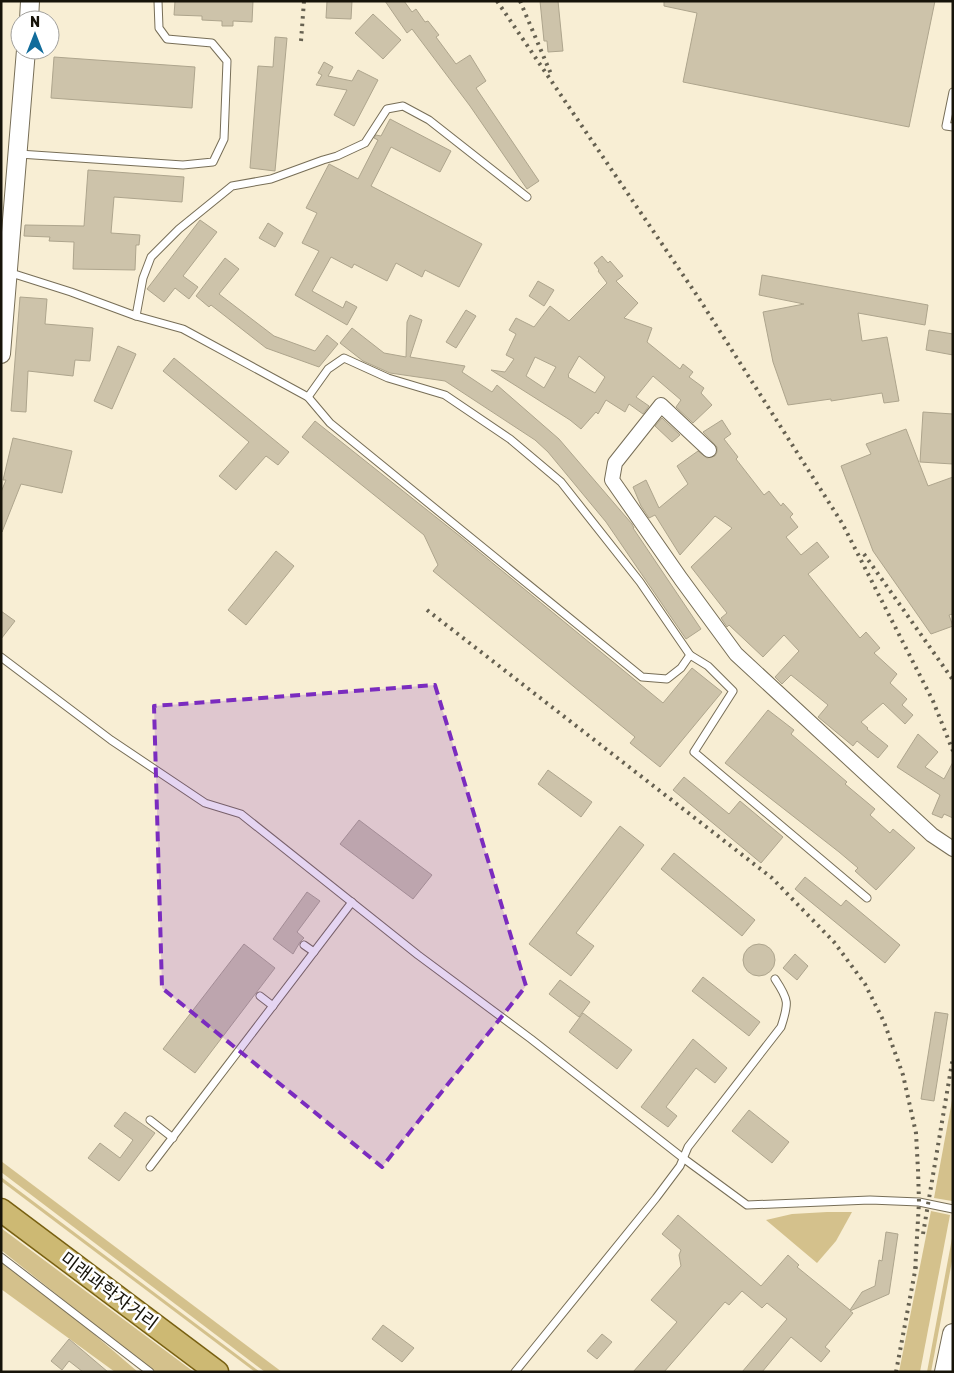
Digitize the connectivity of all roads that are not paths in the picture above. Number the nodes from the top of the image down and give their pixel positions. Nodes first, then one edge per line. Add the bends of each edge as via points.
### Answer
1 (158, 1) edge
2 (25, 60) edge
3 (953, 92) edge
4 (953, 127) edge
5 (19, 154) junction
6 (527, 198) dead end
7 (8, 272) junction
8 (136, 316) junction
9 (1, 354) edge
10 (308, 397) junction
11 (709, 450) dead end
12 (690, 655) junction
13 (1, 657) edge
14 (953, 849) edge
15 (867, 898) dead end
16 (352, 902) junction
17 (304, 945) dead end
18 (314, 952) junction
19 (775, 979) dead end
20 (260, 996) dead end
21 (273, 1006) junction
22 (150, 1120) dead end
23 (173, 1138) junction
24 (683, 1158) junction
25 (150, 1167) dead end
26 (953, 1209) edge
27 (1, 1210) edge
28 (1, 1257) edge
29 (953, 1334) edge
30 (150, 1372) edge
31 (217, 1372) edge
32 (515, 1372) edge
33 (945, 1372) edge

1 - 5 lane via 159,28 167,39 212,43 227,60 224,139 213,162 183,165
2 - 5 street
3 - 4 lane via 946,126
5 - 7 street
6 - 8 lane via 429,120 404,106 387,109 365,143 271,179 232,186 179,229 151,257 143,278
7 - 8 lane
7 - 9 street
8 - 10 lane via 183,329
10 - 12 lane via 330,423 642,677 667,679
10 - 12 lane via 328,369 344,358 388,378 445,395 510,439 561,482 640,582
11 - 14 street via 661,405 615,463 612,480 736,654 932,836
12 - 15 lane via 708,666 733,691 694,752
13 - 16 lane via 111,740 204,803 241,814
16 - 18 lane
16 - 24 lane
17 - 18 lane
18 - 21 lane
19 - 24 lane via 786,997 781,1027 688,1147
20 - 21 lane
21 - 23 lane
22 - 23 lane
23 - 25 lane
24 - 26 lane via 747,1206 870,1200 919,1202
24 - 32 lane via 656,1198
27 - 31 main road, 미래과학자거리
28 - 30 lane
29 - 33 main road

